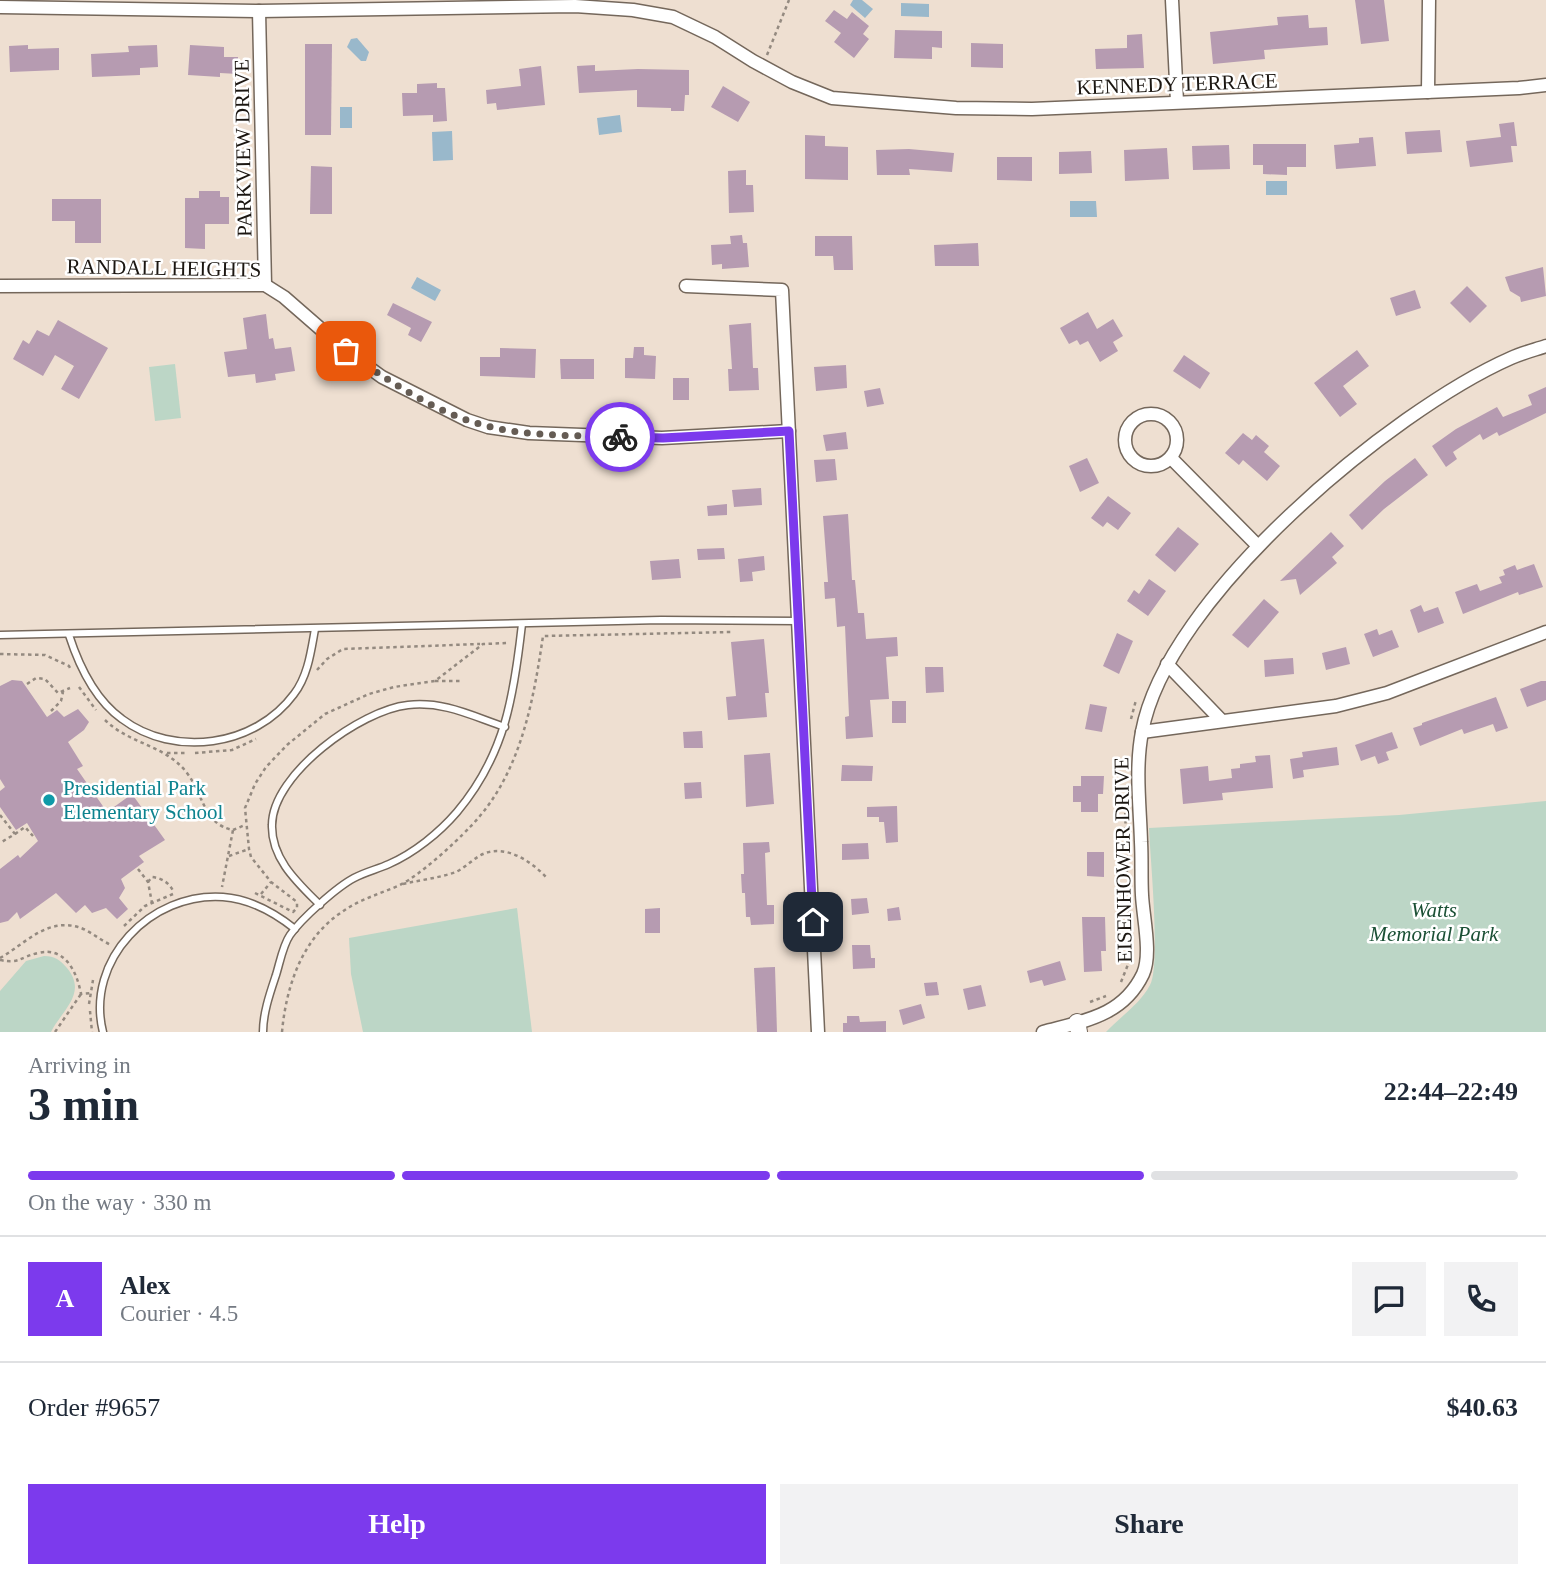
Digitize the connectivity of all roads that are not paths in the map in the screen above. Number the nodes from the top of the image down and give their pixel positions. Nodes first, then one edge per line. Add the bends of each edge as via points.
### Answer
1 (1172, 0) edge
2 (1429, 0) edge
3 (0, 7) edge
4 (259, 11) junction
5 (1546, 85) edge
6 (1429, 92) junction
7 (1177, 103) junction
8 (265, 285) junction
9 (686, 285) dead end
10 (0, 286) edge
11 (1546, 346) edge
12 (789, 431) junction
13 (1172, 459) junction
14 (1258, 545) junction
15 (799, 621) junction
16 (522, 624) junction
17 (315, 629) junction
18 (1546, 632) edge
19 (0, 635) edge
20 (69, 635) junction
21 (1167, 664) junction
22 (1221, 720) junction
23 (505, 727) junction
24 (1142, 732) junction
25 (320, 905) junction
26 (295, 929) junction
27 (1078, 1027) edge
28 (103, 1032) edge
29 (263, 1032) edge
30 (818, 1032) edge
31 (1043, 1032) edge

1 - 7 street
2 - 6 street
3 - 4 street, KENNEDY TERRACE
4 - 7 street, KENNEDY TERRACE via 575,6 634,10 673,18 832,98 956,108
4 - 8 street, PARKVIEW DRIVE
5 - 6 street, KENNEDY TERRACE
6 - 7 street, KENNEDY TERRACE
8 - 10 street, RANDALL HEIGHTS
8 - 12 street, RANDALL HEIGHTS via 382,377 488,427 663,438
9 - 12 street via 782,290
11 - 14 street, EISENHOWER DRIVE via 1511,358 1409,419
12 - 15 street
13 - 13 street via 1149,467 1133,460 1125,436 1133,421 1149,414 1166,418 1178,440
13 - 14 street
14 - 21 street, EISENHOWER DRIVE via 1212,597
15 - 16 lane
15 - 30 street
16 - 17 lane
16 - 23 lane
17 - 20 lane
17 - 20 lane via 303,678 277,713 260,726 222,740 182,743 159,738 120,718 94,691
18 - 22 street via 1387,693 1336,706
19 - 20 lane
21 - 22 street
21 - 24 street, EISENHOWER DRIVE
22 - 24 street
23 - 25 lane via 483,775 440,829 406,855 352,879
23 - 25 lane via 437,704 406,705 376,713 351,727 308,761 292,777 271,825 276,850 288,873
24 - 27 street, EISENHOWER DRIVE via 1138,781 1145,971 1120,1006
25 - 26 lane
26 - 28 lane via 249,903 222,897 186,900 164,909 123,940 109,964 100,991
26 - 29 lane via 272,987
27 - 31 street, EISENHOWER DRIVE

